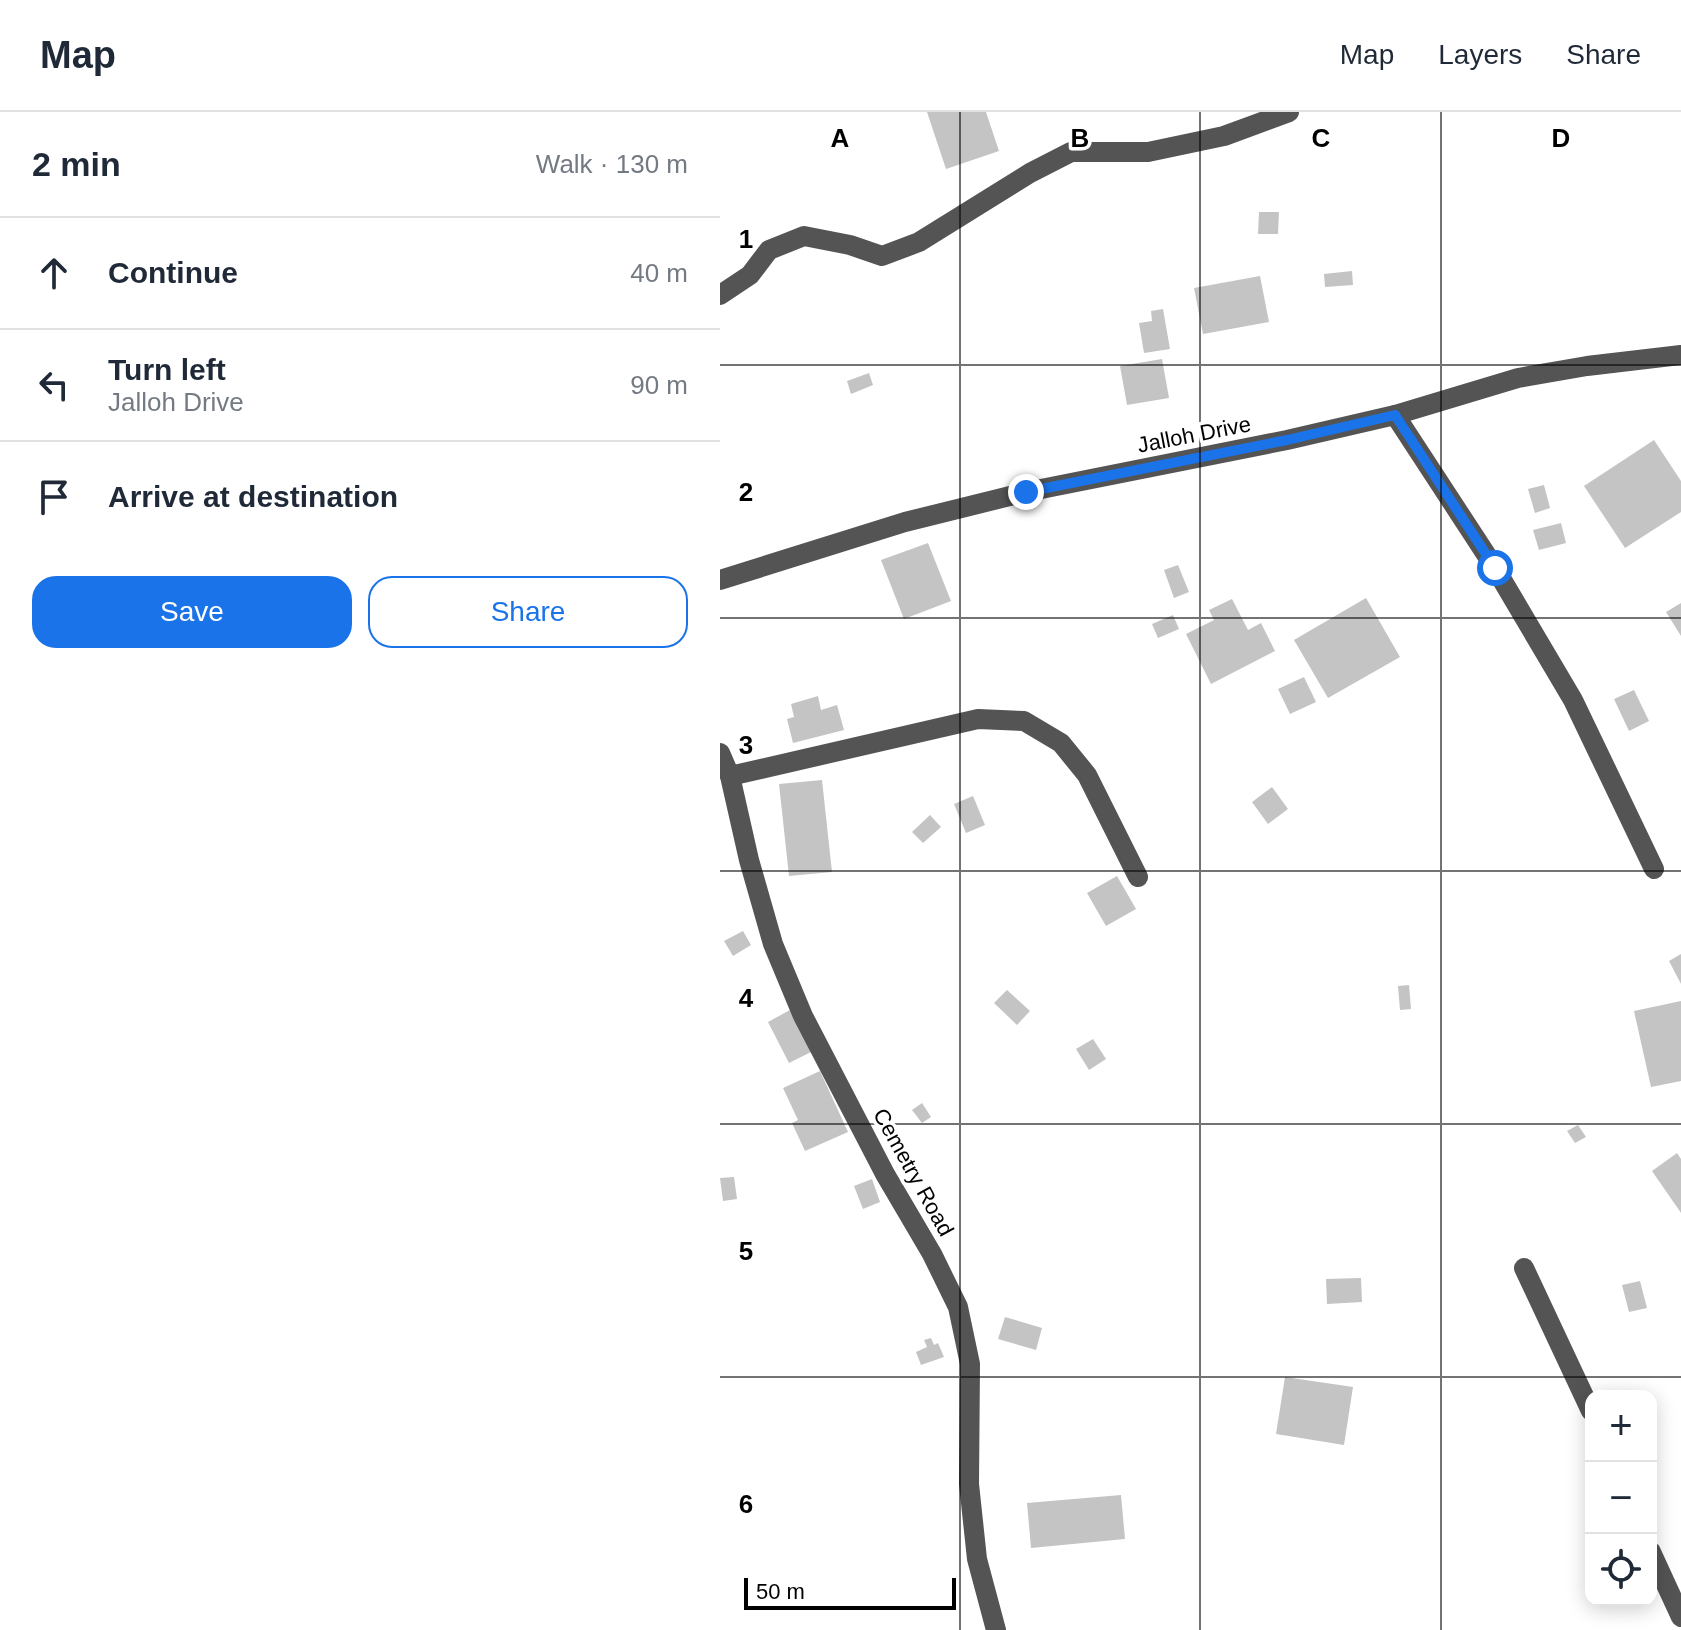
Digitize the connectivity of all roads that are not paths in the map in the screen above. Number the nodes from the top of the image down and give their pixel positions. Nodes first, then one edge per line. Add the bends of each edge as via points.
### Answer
1 (1289, 112) edge
2 (720, 295) edge
3 (1681, 355) edge
4 (1395, 415) junction
5 (720, 580) edge
6 (720, 753) edge
7 (730, 776) junction
8 (1654, 869) dead end
9 (1138, 877) dead end
10 (1524, 1268) dead end
11 (1585, 1398) edge
12 (1657, 1565) edge
13 (1681, 1617) edge
14 (996, 1630) edge

1 - 2 street via 1224,136 1148,152 1071,152 919,242 882,256 804,236 769,250 750,275
3 - 4 street, Jalloh Drive via 1518,378
4 - 5 street, Jalloh Drive via 1011,496 905,522
4 - 8 street via 1573,700
6 - 7 street, Cemetry Road
7 - 9 street via 978,719 1024,721 1061,743 1087,775
7 - 14 street, Cemetry Road via 773,944 803,1016 958,1307 970,1364 969,1484 977,1559
10 - 11 street
12 - 13 street

